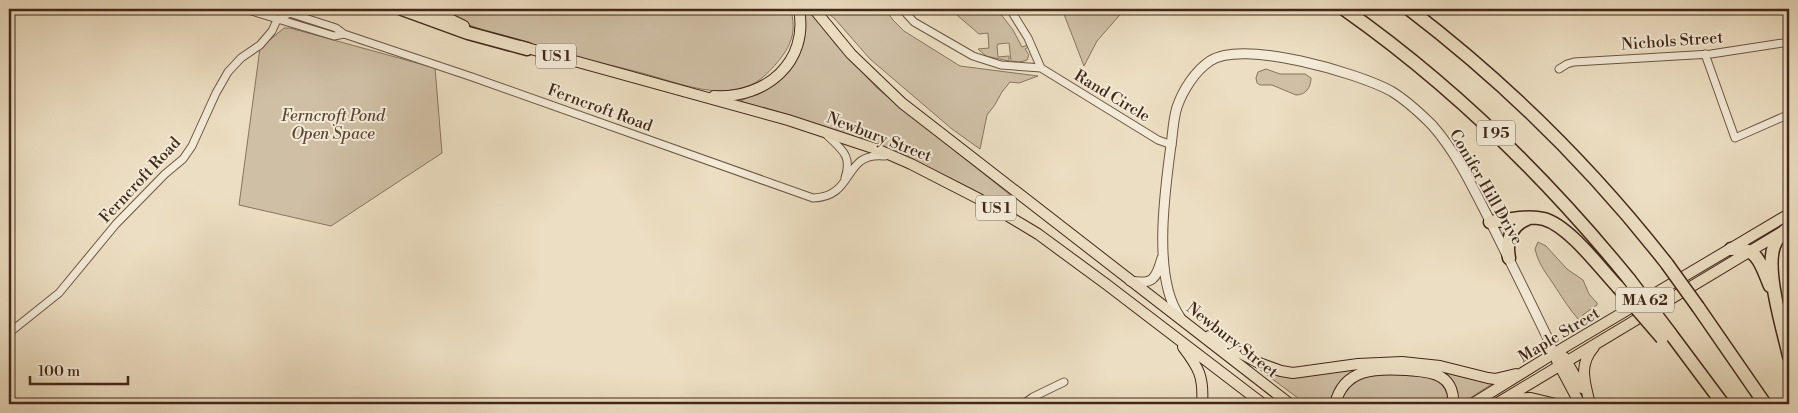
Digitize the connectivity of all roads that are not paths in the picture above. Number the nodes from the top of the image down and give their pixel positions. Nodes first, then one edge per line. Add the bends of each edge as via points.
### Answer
1 (245, 9) edge
2 (277, 9) edge
3 (402, 9) edge
4 (429, 9) edge
5 (798, 9) edge
6 (814, 9) edge
7 (902, 9) edge
8 (1010, 9) edge
9 (1344, 9) edge
10 (1409, 9) edge
11 (290, 13) junction
12 (277, 20) junction
13 (344, 34) junction
14 (1789, 42) edge
15 (528, 49) junction
16 (1705, 54) junction
17 (1041, 68) junction
18 (1559, 69) dead end
19 (686, 92) junction
20 (1784, 116) dead end
21 (822, 131) junction
22 (1172, 145) junction
23 (893, 156) junction
24 (843, 183) junction
25 (1789, 214) edge
26 (1531, 218) junction
27 (1490, 222) junction
28 (1789, 227) edge
29 (1730, 249) junction
30 (1749, 251) junction
31 (1163, 256) junction
32 (1509, 258) junction
33 (1130, 281) junction
34 (1781, 320) junction
35 (1183, 321) junction
36 (9, 333) edge
37 (1666, 335) junction
38 (1175, 336) junction
39 (1601, 340) junction
40 (1556, 352) junction
41 (1789, 356) edge
42 (1563, 364) junction
43 (1531, 368) junction
44 (1064, 382) dead end
45 (1720, 401) edge
46 (1497, 403) edge
47 (1587, 403) edge
48 (1024, 404) edge
49 (1202, 404) edge
50 (1263, 404) edge
51 (1290, 404) edge
52 (1335, 404) edge
53 (1452, 404) edge
54 (1472, 404) edge
55 (1556, 404) edge
56 (1765, 404) edge

1 - 12 street
2 - 11 street
3 - 15 highway via 468,33
4 - 15 main road, Newbury Street / US 1
5 - 19 main road via 800,31 796,50 787,67 773,80 735,95 707,96
6 - 33 main road, Newbury Street / US 1 via 851,54 902,103
7 - 17 street, Rand Circle via 914,22 972,56 1001,65
8 - 17 street
9 - 37 highway, I 95, bridge via 1431,76 1503,140 1570,209 1629,279
10 - 56 highway, I 95, bridge via 1474,62 1548,130 1615,201 1667,264
11 - 12 street, Ferncroft Road
11 - 13 street, Ferncroft Road via 336,28
12 - 13 street, Ferncroft Road via 334,36
12 - 36 street, Ferncroft Road via 264,41 240,58 228,72 183,159 116,224 59,293
13 - 24 street, Ferncroft Road via 805,196 826,196
14 - 16 street, Nichols Street
15 - 19 main road, Newbury Street / US 1
16 - 18 street, Nichols Street via 1574,62
16 - 20 street via 1735,138
17 - 22 street, Rand Circle via 1158,140
19 - 21 main road, Newbury Street / US 1
21 - 23 main road, Newbury Street / US 1
21 - 24 street via 846,157
22 - 27 street, Conifer Hill Drive via 1173,126 1181,99 1193,78 1212,60 1228,55 1287,57 1382,87 1415,109 1433,126 1451,151
22 - 31 street, Conifer Hill Drive via 1163,219
23 - 24 street, Ferncroft Road via 864,157
23 - 38 main road, Newbury Street / US 1 via 965,190 1027,226
25 - 29 main road, Maple Street / MA 62
26 - 27 highway
26 - 32 highway via 1519,223 1511,233
26 - 37 highway, bridge via 1544,219 1562,228
27 - 32 street, Conifer Hill Drive
28 - 30 main road, Maple Street / MA 62
28 - 34 highway via 1775,242 1772,258
29 - 30 highway
29 - 40 main road, Maple Street / MA 62
30 - 34 highway via 1766,276
30 - 39 main road, Maple Street / MA 62
31 - 33 street, Conifer Hill Drive via 1151,281
31 - 35 street, Conifer Hill Drive via 1171,299
32 - 40 street, Conifer Hill Drive
33 - 35 main road, Newbury Street / US 1
34 - 41 highway
35 - 43 main road via 1259,362 1293,373 1402,362 1440,366 1495,378
35 - 51 main road, Newbury Street / US 1
37 - 45 highway, I 95
38 - 49 main road via 1201,376
38 - 50 main road, Newbury Street / US 1
39 - 42 main road, Maple Street / MA 62
39 - 47 main road via 1587,357 1583,371
40 - 42 main road
40 - 43 main road, Maple Street / MA 62
42 - 46 main road, Maple Street / MA 62
42 - 47 main road
43 - 54 main road, Maple Street / MA 62
44 - 48 street
46 - 55 main road via 1524,397
52 - 53 main road via 1342,387 1351,379 1366,371 1380,370 1437,375 1450,387

